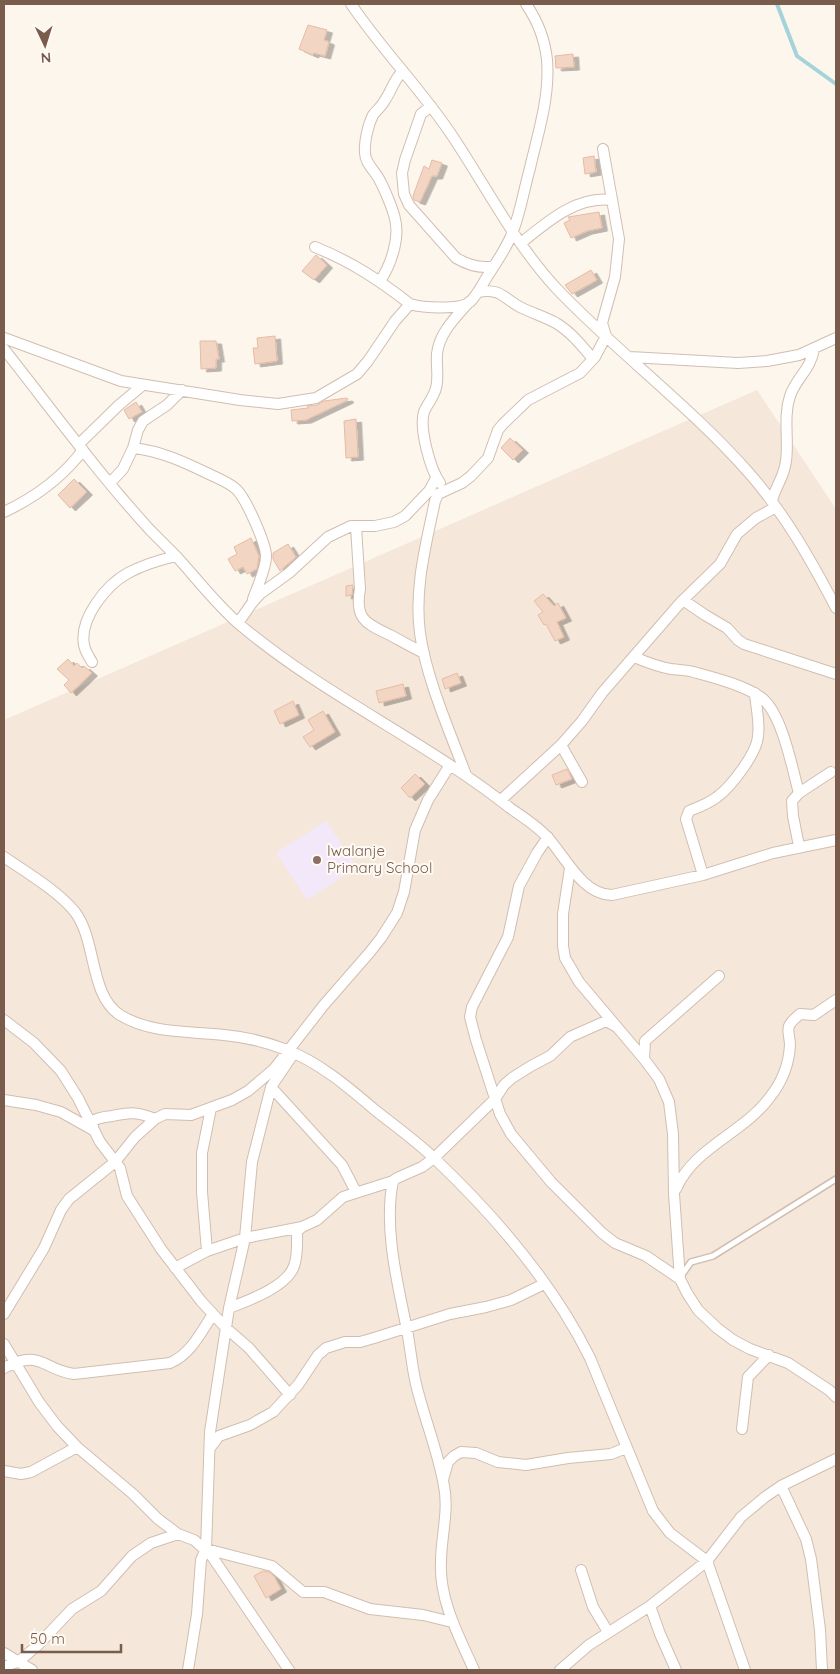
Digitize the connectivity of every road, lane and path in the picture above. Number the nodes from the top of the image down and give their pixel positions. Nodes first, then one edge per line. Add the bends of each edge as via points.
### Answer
1 (351, 4) edge
2 (526, 4) edge
3 (403, 71) junction
4 (431, 106) junction
5 (603, 150) dead end
6 (611, 200) junction
7 (513, 232) junction
8 (521, 243) junction
9 (315, 247) dead end
10 (494, 266) junction
11 (380, 281) junction
12 (478, 292) junction
13 (469, 302) junction
14 (410, 304) junction
15 (606, 336) junction
16 (4, 338) edge
17 (836, 338) edge
18 (814, 348) junction
19 (4, 349) edge
20 (630, 356) junction
21 (593, 359) junction
22 (143, 386) junction
23 (182, 390) junction
24 (81, 447) junction
25 (133, 448) junction
26 (436, 478) junction
27 (110, 483) junction
28 (444, 490) junction
29 (774, 504) junction
30 (4, 512) edge
31 (356, 527) junction
32 (176, 556) junction
33 (683, 600) junction
34 (252, 603) junction
35 (836, 608) edge
36 (238, 623) junction
37 (424, 653) junction
38 (634, 657) junction
39 (92, 662) dead end
40 (836, 674) edge
41 (755, 693) junction
42 (561, 745) junction
43 (450, 765) junction
44 (831, 772) dead end
45 (466, 775) junction
46 (582, 782) dead end
47 (799, 793) junction
48 (501, 800) junction
49 (548, 837) junction
50 (836, 840) edge
51 (799, 846) junction
52 (4, 857) edge
53 (570, 868) junction
54 (703, 875) junction
55 (719, 976) dead end
56 (836, 1000) edge
57 (4, 1020) edge
58 (616, 1027) junction
59 (291, 1052) junction
60 (644, 1059) junction
61 (271, 1087) junction
62 (494, 1099) junction
63 (4, 1100) edge
64 (211, 1108) junction
65 (155, 1119) junction
66 (93, 1130) junction
67 (434, 1158) junction
68 (115, 1162) junction
69 (836, 1179) edge
70 (393, 1181) junction
71 (356, 1192) junction
72 (674, 1194) junction
73 (302, 1226) junction
74 (245, 1238) junction
75 (207, 1252) junction
76 (175, 1268) junction
77 (680, 1279) junction
78 (544, 1284) junction
79 (229, 1308) junction
80 (4, 1314) edge
81 (213, 1314) junction
82 (226, 1328) junction
83 (407, 1329) junction
84 (4, 1344) edge
85 (769, 1355) junction
86 (15, 1362) junction
87 (4, 1368) edge
88 (290, 1395) junction
89 (836, 1397) edge
90 (742, 1429) dead end
91 (77, 1447) junction
92 (210, 1448) junction
93 (626, 1448) junction
94 (836, 1459) edge
95 (4, 1471) edge
96 (443, 1480) junction
97 (781, 1486) junction
98 (178, 1534) junction
99 (206, 1549) junction
100 (707, 1562) junction
101 (581, 1570) dead end
102 (650, 1606) junction
103 (452, 1622) junction
104 (608, 1632) junction
105 (4, 1653) edge
106 (18, 1662) junction
107 (4, 1666) edge
108 (32, 1670) edge
109 (188, 1670) edge
110 (289, 1670) edge
111 (474, 1670) edge
112 (560, 1670) edge
113 (676, 1670) edge
114 (745, 1670) edge
115 (822, 1670) edge

1 - 3 street
2 - 7 street via 544,43 548,78 539,135
3 - 4 street
3 - 11 street via 373,116 365,145 365,158 379,180 396,225 391,256
4 - 7 street
4 - 10 street via 421,114 405,160 402,173 404,194 409,205 456,258 465,264
5 - 6 street
6 - 8 street via 582,203 545,223
6 - 15 street via 619,240 616,277 602,323
7 - 8 street
7 - 10 street
8 - 15 street via 556,288
9 - 11 street
10 - 12 street
11 - 14 street
12 - 13 street
12 - 21 street via 502,293 518,306 555,322
13 - 14 street via 433,308
13 - 26 street via 440,340 436,390 424,413 423,426
14 - 23 street via 357,374 316,398 278,404
15 - 20 street
15 - 21 street
16 - 22 street
17 - 18 street
18 - 20 street via 788,358 752,362
18 - 29 street via 813,358 789,398 787,452 784,472 773,495
19 - 24 street
20 - 29 street via 685,406
21 - 28 street via 580,373 528,400 498,430 488,458 480,467 462,483
22 - 23 street
22 - 24 street via 113,410
23 - 25 street via 143,421
24 - 27 street
24 - 30 street via 64,473 51,484
25 - 27 street via 123,470
25 - 34 street via 177,458 238,490 265,548 265,566
26 - 28 street
26 - 31 street via 429,491 404,516 387,524
27 - 32 street
28 - 37 street via 435,501 421,569 419,618
29 - 33 street via 737,534 720,564
29 - 35 street via 792,529
31 - 34 street via 342,529 328,537
31 - 37 street via 361,615 373,628
32 - 36 street
32 - 39 street via 127,573 92,608 83,633 84,646
33 - 38 street
33 - 40 street via 727,628 744,644
34 - 36 street
36 - 43 street via 321,684
37 - 45 street
38 - 41 street via 655,665 697,673
38 - 42 street
41 - 47 street via 764,700 782,731
41 - 54 street via 758,735 754,749 720,795 689,811 686,816
42 - 46 street
42 - 48 street
43 - 45 street
43 - 59 street via 417,824 397,913
44 - 47 street
45 - 48 street
47 - 51 street via 791,806
48 - 49 street
49 - 53 street
49 - 62 street via 519,886 508,936 471,1011 473,1030
50 - 51 street
51 - 54 street
52 - 59 street via 53,892 75,913 88,939 105,999 121,1016 151,1028 252,1039
53 - 54 street via 592,889 609,895
53 - 58 street via 563,914 564,953 579,982
55 - 60 street via 645,1040
56 - 72 street via 814,1015 800,1014 792,1021 781,1082 760,1109 709,1147 681,1176
57 - 66 street via 28,1038 60,1071 78,1098
58 - 60 street
58 - 62 street via 606,1021 570,1037 550,1056 512,1078
59 - 61 street
59 - 64 street via 248,1091
59 - 67 street via 331,1075
60 - 72 street via 659,1079 669,1102
61 - 71 street via 342,1165
61 - 74 street via 252,1162
62 - 67 street
62 - 77 street via 511,1134 573,1206 615,1243 646,1256
63 - 66 street via 50,1108
64 - 65 street via 191,1115 165,1114
64 - 75 street via 202,1153
65 - 66 street via 139,1112 120,1113 93,1121
65 - 68 street via 135,1136
66 - 68 street
67 - 70 street
67 - 78 street via 493,1218
68 - 76 street via 120,1168 127,1196
68 - 80 street via 69,1199
69 - 77 lane via 713,1256 691,1262
70 - 71 street
70 - 83 street via 390,1216 394,1267
71 - 73 street via 343,1197 321,1216
72 - 77 street
73 - 74 street
73 - 79 street via 297,1231 293,1270 272,1288
74 - 75 street
74 - 79 street
75 - 76 street
76 - 81 street
77 - 85 street via 692,1302 718,1328 744,1346
78 - 83 street via 511,1300 450,1314
78 - 93 street via 590,1358
79 - 82 street
81 - 82 street
81 - 86 street via 186,1352 170,1363 74,1374 42,1361
82 - 88 street via 249,1348
82 - 92 street
83 - 88 street via 326,1348
83 - 96 street via 416,1384
84 - 86 street
85 - 89 street via 788,1363
85 - 90 street via 748,1377
86 - 87 street
86 - 91 street via 39,1402
88 - 92 street via 262,1419 219,1436
91 - 95 street via 31,1472
91 - 98 street
92 - 99 street
93 - 96 street via 611,1454 526,1465 498,1462 476,1453 461,1452 448,1462
93 - 100 street via 653,1511 662,1524
94 - 97 street
96 - 103 street via 446,1494 440,1564
97 - 100 street via 741,1517
97 - 115 street via 806,1539 811,1559
98 - 99 street
98 - 106 street via 151,1543 132,1556 101,1591 72,1608
99 - 103 street via 272,1566 303,1592 324,1592 378,1611 423,1615
99 - 109 street via 201,1560
99 - 110 street
100 - 102 street
100 - 114 street
101 - 104 street via 593,1607
102 - 104 street
102 - 113 street
103 - 111 street
104 - 112 street
105 - 106 street
106 - 107 street
106 - 108 street

